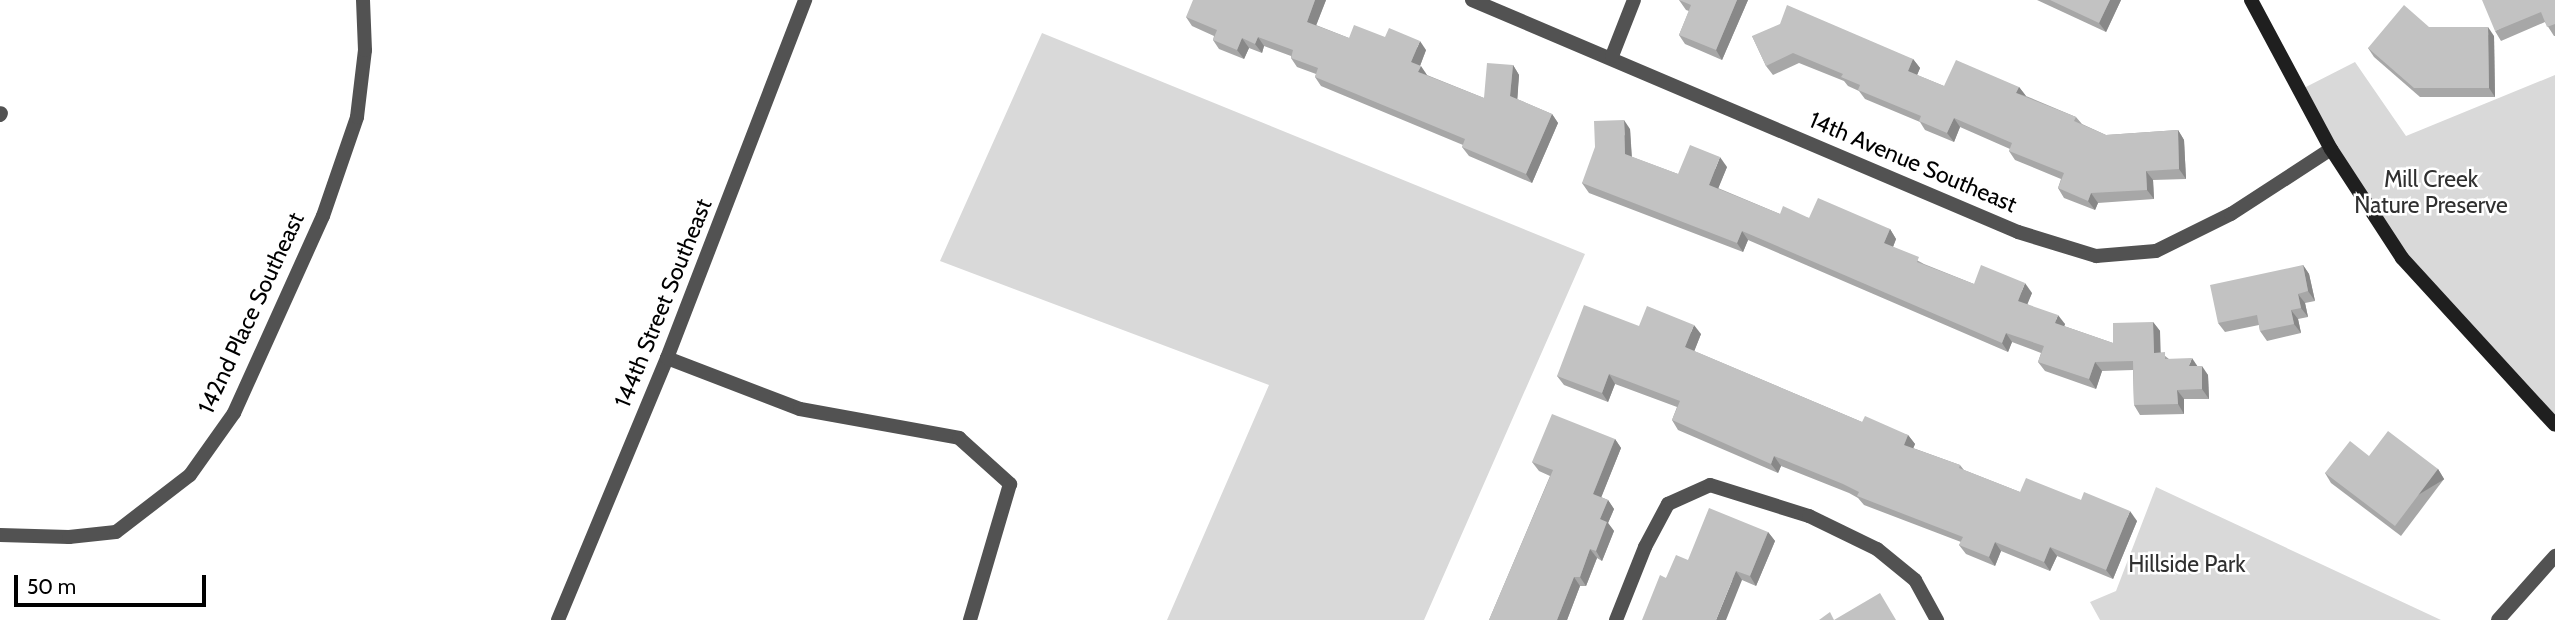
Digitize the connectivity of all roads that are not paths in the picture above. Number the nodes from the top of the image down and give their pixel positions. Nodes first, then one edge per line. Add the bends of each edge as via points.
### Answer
1 (363, 0) edge
2 (805, 0) edge
3 (1472, 0) edge
4 (1634, 0) edge
5 (2252, 0) edge
6 (1612, 56) junction
7 (2331, 149) junction
8 (667, 358) junction
9 (2555, 425) edge
10 (0, 535) edge
11 (2555, 556) edge
12 (558, 620) edge
13 (970, 620) edge
14 (1616, 620) edge
15 (1937, 620) edge
16 (2498, 620) edge

1 - 10 street, 142nd Place Southeast via 365,50 357,117 323,216 234,413 190,475 116,532 69,537
2 - 8 street, 144th Street Southeast
3 - 6 street, 14th Avenue Southeast
4 - 6 street
5 - 7 street
6 - 7 street, 14th Avenue Southeast via 2018,232 2096,256 2156,251 2231,214
7 - 9 street via 2402,258
8 - 12 street, 144th Street Southeast
8 - 13 street via 800,409 959,438 1010,484
11 - 16 street
14 - 15 street via 1668,504 1710,485 1810,516 1877,549 1915,580

